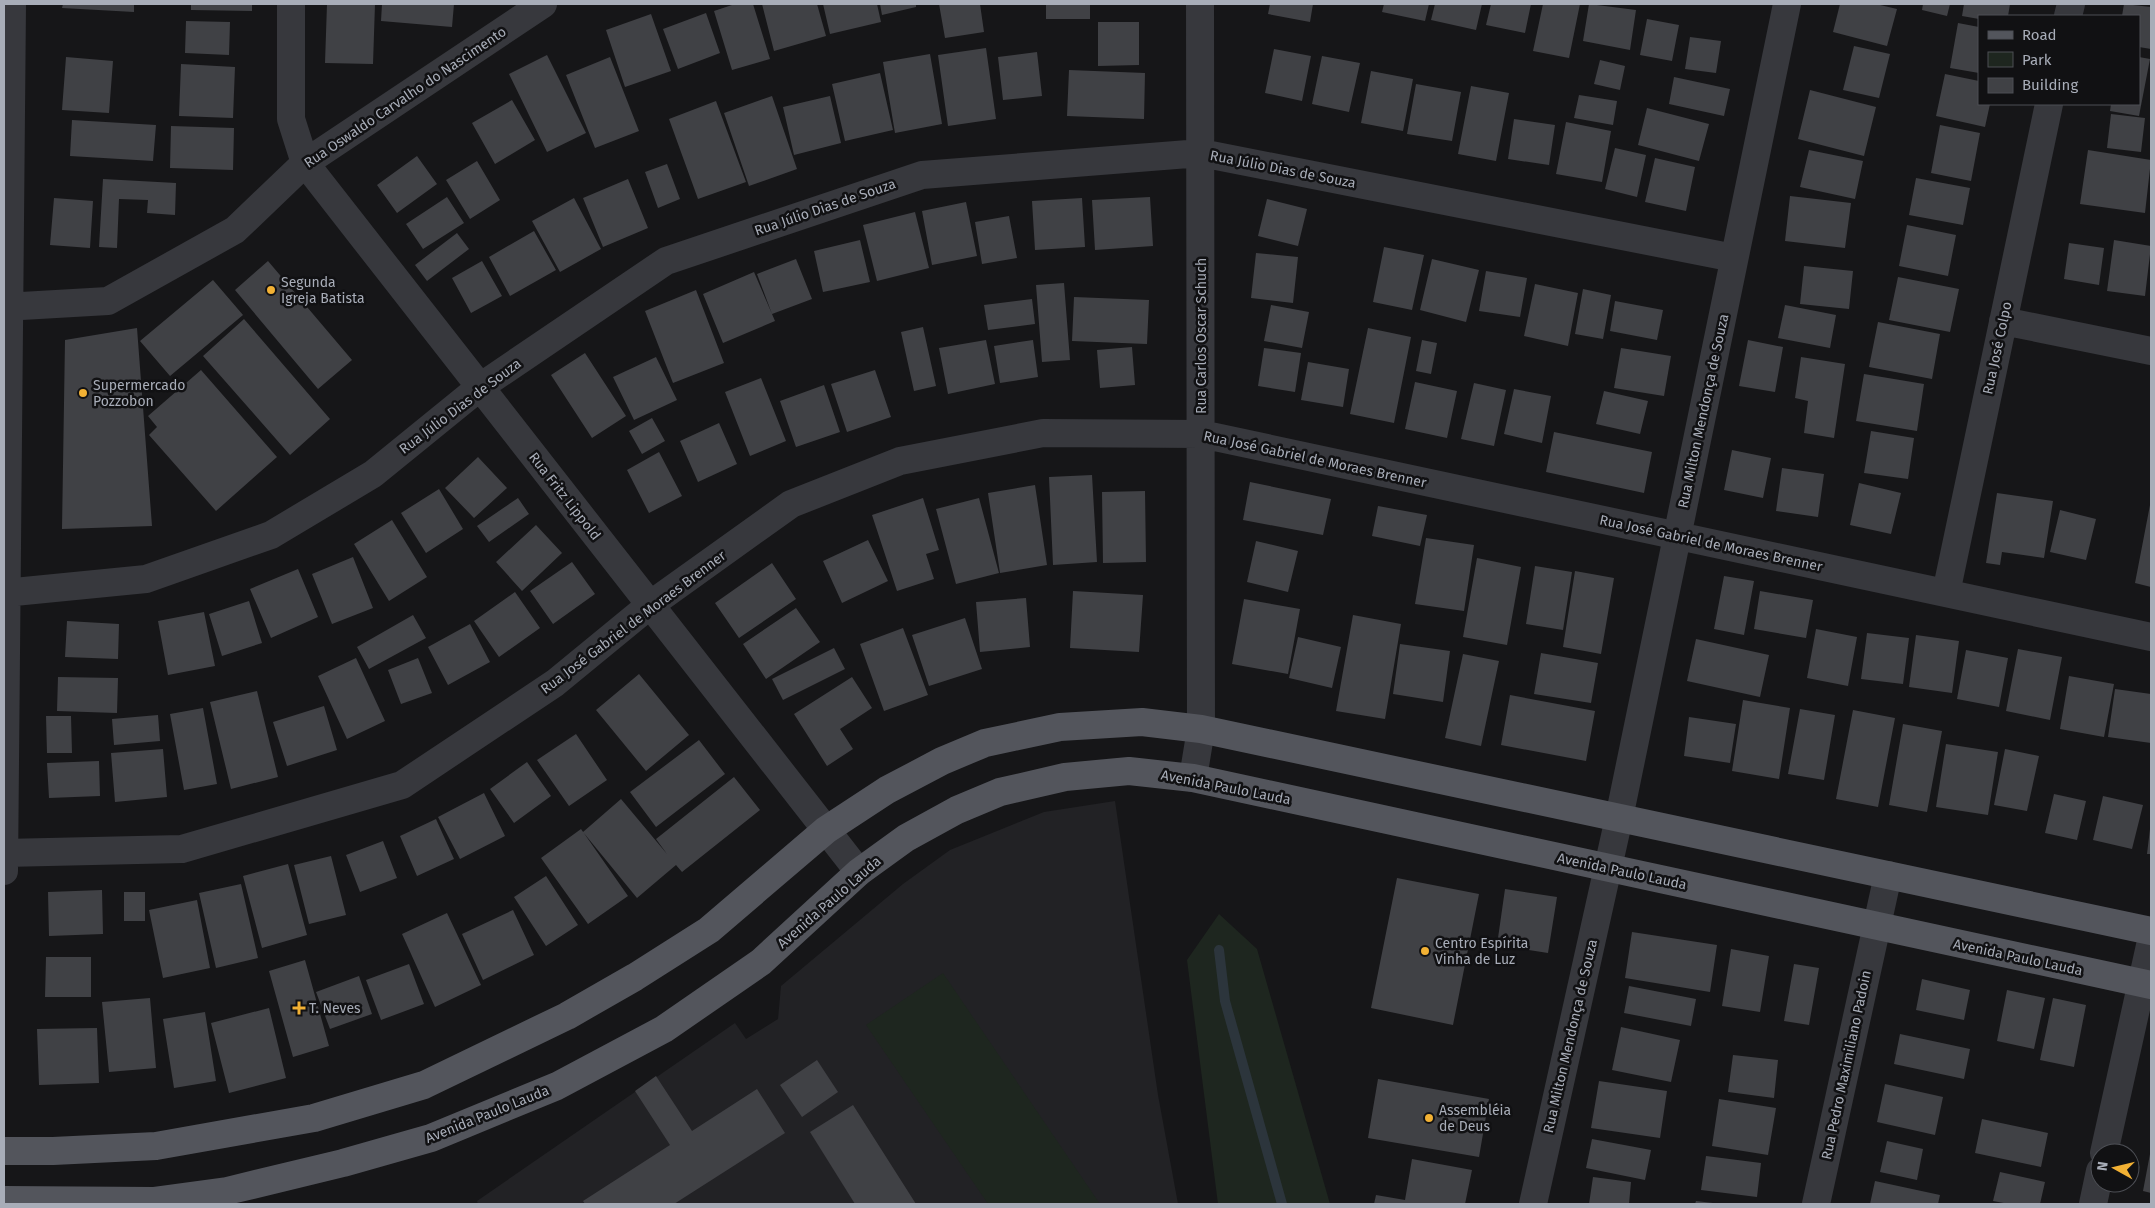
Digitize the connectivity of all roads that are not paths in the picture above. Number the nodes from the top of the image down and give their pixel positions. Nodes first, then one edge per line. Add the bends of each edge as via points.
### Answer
1 (12, 4) edge
2 (292, 4) edge
3 (543, 4) edge
4 (1200, 4) edge
5 (1787, 4) edge
6 (2049, 105) edge
7 (1201, 153) junction
8 (305, 163) junction
9 (1734, 258) junction
10 (7, 308) edge
11 (2003, 321) junction
12 (2151, 351) edge
13 (480, 387) junction
14 (1201, 434) junction
15 (1678, 536) junction
16 (5, 593) edge
17 (1946, 593) junction
18 (650, 605) junction
19 (2151, 636) edge
20 (1201, 729) junction
21 (1193, 778) junction
22 (1620, 818) junction
23 (826, 830) junction
24 (4, 853) edge
25 (1608, 868) junction
26 (4, 871) edge
27 (859, 872) junction
28 (1888, 875) junction
29 (1877, 926) junction
30 (2151, 931) edge
31 (2151, 941) edge
32 (2146, 984) edge
33 (2106, 1143) edge
34 (4, 1151) edge
35 (4, 1200) edge
36 (1533, 1204) edge
37 (1816, 1204) edge

1 - 10 street
2 - 8 street via 291,119
3 - 8 street, Rua Oswaldo Carvalho do Nascimento
4 - 7 street, Rua Carlos Oscar Schuch
5 - 9 street, Rua Milton Mendonça de Souza
6 - 11 street, Rua José Colpo
7 - 9 street, Rua Júlio Dias de Souza
7 - 13 street, Rua Júlio Dias de Souza via 922,175 666,261
7 - 14 street, Rua Carlos Oscar Schuch
8 - 10 street, Rua Oswaldo Carvalho do Nascimento via 235,230 108,301
8 - 13 street, Rua Fritz Lippold
9 - 15 street, Rua Milton Mendonça de Souza
10 - 16 street
11 - 12 street
11 - 17 street, Rua José Colpo
13 - 16 street, Rua Júlio Dias de Souza via 373,474 271,535 146,579
13 - 18 street, Rua Fritz Lippold
14 - 15 street, Rua José Gabriel de Moraes Brenner
14 - 18 street, Rua José Gabriel de Moraes Brenner via 1043,433 900,461 791,504
14 - 20 street, Rua Carlos Oscar Schuch
15 - 17 street, Rua José Gabriel de Moraes Brenner
15 - 22 street, Rua Milton Mendonça de Souza
16 - 24 street
17 - 19 street, Rua José Gabriel de Moraes Brenner
18 - 23 street, Rua Fritz Lippold
18 - 24 street, Rua José Gabriel de Moraes Brenner via 556,683 402,785 182,849
20 - 21 street, Rua Carlos Oscar Schuch
20 - 22 main road
20 - 23 main road via 1142,722 1094,724 984,743 887,790
21 - 25 main road, Avenida Paulo Lauda
21 - 27 main road, Avenida Paulo Lauda via 1129,771 1093,773 1000,792 957,810 906,838
22 - 25 street, Rua Milton Mendonça de Souza
22 - 28 main road
23 - 27 street, Rua Fritz Lippold
23 - 34 main road via 709,930 635,977 567,1016 424,1085 314,1118 165,1145
24 - 26 street
25 - 29 main road, Avenida Paulo Lauda
25 - 36 street, Rua Milton Mendonça de Souza
27 - 35 main road, Avenida Paulo Lauda via 761,962 664,1029 557,1086 431,1138 343,1164 227,1191 152,1201
28 - 29 street, Rua Pedro Maximiliano Padoin
28 - 30 main road
29 - 32 main road, Avenida Paulo Lauda
29 - 37 street, Rua Pedro Maximiliano Padoin
31 - 32 street
32 - 33 street

